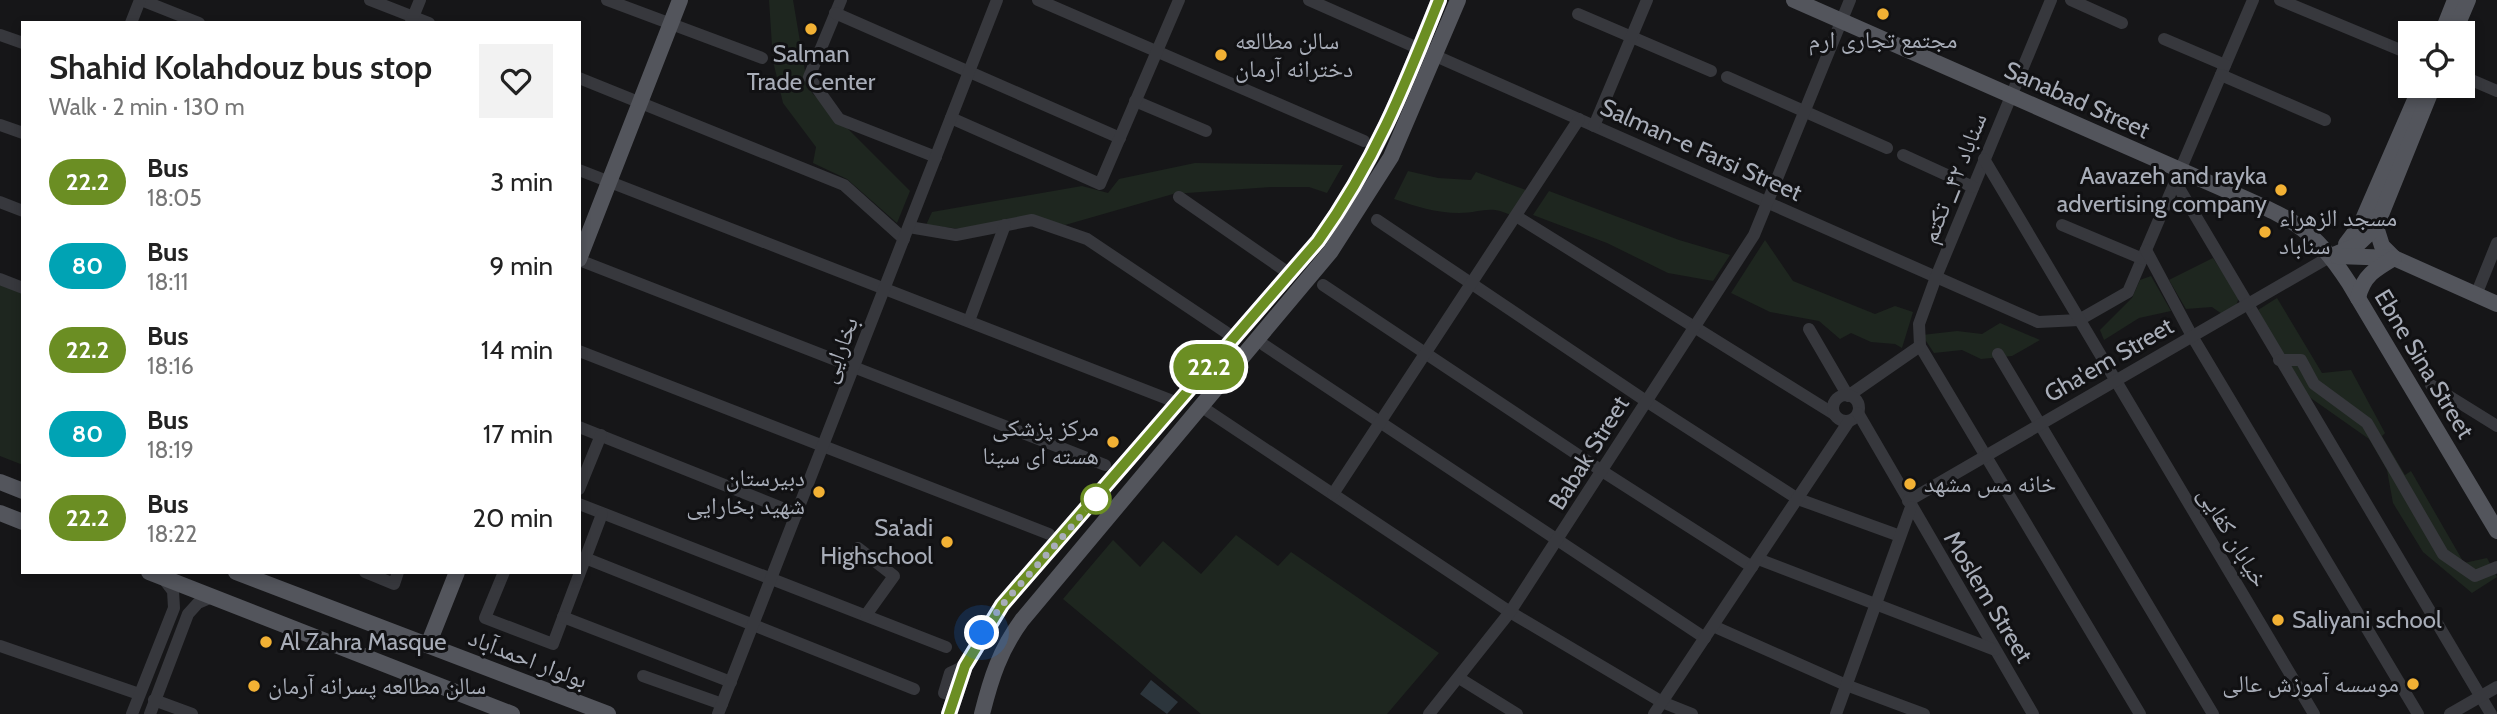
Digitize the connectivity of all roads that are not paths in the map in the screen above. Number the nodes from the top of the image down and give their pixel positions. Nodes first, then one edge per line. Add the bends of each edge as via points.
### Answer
1 (140, 0) edge
2 (370, 0) edge
3 (420, 0) edge
4 (607, 0) edge
5 (680, 0) edge
6 (841, 0) edge
7 (997, 0) edge
8 (1038, 0) edge
9 (1179, 0) edge
10 (1309, 0) edge
11 (1439, 0) edge
12 (1458, 0) edge
13 (1647, 0) edge
14 (1794, 0) edge
15 (1850, 0) edge
16 (2051, 0) edge
17 (2071, 0) edge
18 (2253, 0) edge
19 (2280, 0) edge
20 (2455, 0) edge
21 (2468, 0) edge
22 (835, 13) junction
23 (1578, 13) dead end
24 (412, 20) edge
25 (132, 21) edge
26 (194, 21) edge
27 (1842, 21) junction
28 (2447, 21) edge
29 (2459, 21) edge
30 (2122, 23) dead end
31 (671, 24) junction
32 (0, 34) edge
33 (1632, 36) junction
34 (2164, 39) dead end
35 (21, 42) edge
36 (2398, 49) edge
37 (1156, 52) junction
38 (1426, 52) junction
39 (762, 58) dead end
40 (2223, 70) junction
41 (1711, 71) dead end
42 (969, 72) junction
43 (1727, 77) dead end
44 (581, 79) edge
45 (2475, 82) edge
46 (2497, 91) edge
47 (2011, 96) junction
48 (2416, 98) edge
49 (2428, 98) edge
50 (640, 101) junction
51 (1135, 101) junction
52 (1804, 112) junction
53 (951, 118) junction
54 (1579, 119) junction
55 (2325, 120) dead end
56 (0, 124) edge
57 (1594, 126) junction
58 (1206, 131) dead end
59 (21, 133) edge
60 (1119, 138) junction
61 (1364, 141) dead end
62 (1886, 148) dead end
63 (1903, 155) dead end
64 (936, 157) junction
65 (1984, 159) junction
66 (581, 171) edge
67 (2178, 177) junction
68 (609, 181) junction
69 (1973, 187) junction
70 (1179, 197) dead end
71 (0, 202) edge
72 (1767, 202) junction
73 (21, 210) edge
74 (1516, 216) junction
75 (1377, 220) dead end
76 (1005, 225) junction
77 (2062, 225) dead end
78 (2376, 227) junction
79 (906, 233) junction
80 (2497, 243) edge
81 (581, 255) edge
82 (2145, 255) junction
83 (2331, 256) junction
84 (2394, 258) junction
85 (581, 261) edge
86 (1290, 274) junction
87 (1936, 277) junction
88 (0, 279) edge
89 (1323, 285) dead end
90 (1471, 285) junction
91 (21, 287) edge
92 (885, 288) junction
93 (2476, 295) junction
94 (2358, 298) junction
95 (2497, 304) edge
96 (2247, 305) junction
97 (2079, 320) junction
98 (969, 321) junction
99 (1693, 327) junction
100 (1809, 329) dead end
101 (1227, 333) dead end
102 (2192, 336) junction
103 (1264, 345) dead end
104 (1920, 346) junction
105 (581, 352) edge
106 (1426, 352) junction
107 (1998, 354) dead end
108 (2280, 360) junction
109 (854, 369) junction
110 (2116, 381) junction
111 (2431, 385) dead end
112 (1848, 396) junction
113 (1646, 401) junction
114 (1178, 402) junction
115 (1202, 407) junction
116 (1834, 414) junction
117 (1853, 417) junction
118 (1379, 424) junction
119 (2038, 426) junction
120 (2497, 426) edge
121 (581, 428) edge
122 (601, 435) junction
123 (824, 447) junction
124 (1985, 457) junction
125 (1105, 465) dead end
126 (1602, 471) junction
127 (0, 482) edge
128 (581, 484) edge
129 (21, 490) edge
130 (1333, 494) junction
131 (1798, 499) junction
132 (1909, 504) junction
133 (581, 506) edge
134 (2489, 506) edge
135 (0, 513) edge
136 (603, 514) junction
137 (797, 514) junction
138 (21, 521) edge
139 (2497, 531) edge
140 (1049, 534) dead end
141 (1900, 536) junction
142 (1557, 542) junction
143 (858, 548) dead end
144 (586, 558) junction
145 (1755, 563) junction
146 (2497, 567) edge
147 (581, 571) edge
148 (241, 574) edge
149 (375, 574) edge
150 (456, 574) edge
151 (503, 574) edge
152 (580, 574) edge
153 (156, 575) edge
154 (396, 578) edge
155 (772, 579) junction
156 (212, 597) junction
157 (1875, 605) junction
158 (174, 608) junction
159 (1510, 612) junction
160 (188, 614) junction
161 (866, 615) junction
162 (563, 617) junction
163 (755, 623) junction
164 (1713, 626) junction
165 (1705, 638) junction
166 (428, 645) junction
167 (0, 646) edge
168 (946, 647) dead end
169 (1996, 650) junction
170 (643, 676) dead end
171 (1459, 678) junction
172 (731, 682) junction
173 (1846, 685) junction
174 (2497, 687) edge
175 (914, 689) dead end
176 (139, 694) junction
177 (2482, 696) junction
178 (154, 700) junction
179 (1662, 702) junction
180 (490, 709) edge
181 (720, 709) edge
182 (132, 714) edge
183 (150, 714) edge
184 (192, 714) edge
185 (512, 714) edge
186 (608, 714) edge
187 (949, 714) edge
188 (982, 714) edge
189 (1429, 714) edge
190 (1517, 714) edge
191 (1654, 714) edge
192 (1692, 714) edge
193 (1836, 714) edge
194 (1924, 714) edge
195 (2033, 714) edge
196 (2140, 714) edge
197 (2213, 714) edge
198 (2314, 714) edge
199 (2418, 714) edge
200 (2451, 714) edge
201 (2491, 714) edge

1 - 25 street
1 - 26 street
2 - 24 street
3 - 24 street
4 - 31 street
5 - 31 main road
6 - 22 street
7 - 42 street, بخارایی
8 - 37 street
9 - 37 street
10 - 38 street, Salman-e Farsi Street
11 - 38 main road
12 - 38 main road
13 - 33 street
14 - 27 main road, Sanabad Street
15 - 27 street, Babak Street
16 - 47 street, سناباد ۴۲_ تکتم
17 - 30 street
18 - 40 street
19 - 36 street
20 - 28 main road
21 - 29 main road
22 - 42 street
22 - 64 street via 809,77 839,118
23 - 33 street
27 - 47 main road, Sanabad Street
27 - 52 street, Babak Street
31 - 39 street
31 - 50 main road
32 - 35 street
33 - 41 street
33 - 57 street
34 - 40 street
37 - 51 street
37 - 61 street
38 - 54 street, Salman-e Farsi Street
38 - 86 main road via 1348,200
38 - 115 main road via 1391,157 1360,208 1331,251
40 - 55 street
40 - 67 street
42 - 53 street, بخارایی
42 - 60 street
43 - 52 street
44 - 50 street
45 - 46 street
47 - 65 street, سناباد ۴۲_ تکتم
47 - 67 main road, Sanabad Street
48 - 83 main road via 2354,239
49 - 78 main road
50 - 68 main road
50 - 79 street via 844,185
51 - 58 street
51 - 60 street
52 - 62 street
52 - 72 street, Babak Street
53 - 60 street via 1100,184
53 - 64 street, بخارایی
54 - 57 street, Salman-e Farsi Street
54 - 74 street
56 - 59 street
57 - 72 street, Salman-e Farsi Street
63 - 69 street
64 - 79 street, بخارایی
65 - 69 street, سناباد ۴۲_ تکتم
65 - 97 street, خیابان کفایی
66 - 68 street
67 - 82 street
67 - 83 main road, Sanabad Street via 2291,219
67 - 96 street
68 - 81 main road
68 - 92 street
69 - 87 street, سناباد ۴۲_ تکتم
70 - 86 street
71 - 73 street
72 - 87 street, Salman-e Farsi Street
72 - 99 street, Babak Street via 1754,234
74 - 90 street
74 - 99 street
75 - 90 street
76 - 79 street via 956,234
76 - 98 street
76 - 101 street via 1032,220 1087,239
77 - 82 street
78 - 83 main road via 2357,245
78 - 84 main road via 2382,246
79 - 92 street, بخارایی
80 - 93 street
82 - 97 street via 2128,292
82 - 102 street
83 - 84 main road
83 - 94 main road, Ebne Sina Street
83 - 96 street, Gha'em Street
84 - 93 main road
84 - 94 main road via 2367,276
85 - 109 street
86 - 114 main road
87 - 97 street, Salman-e Farsi Street via 2038,323
87 - 104 street, سناباد ۴۲_ تکتم via 1919,324
88 - 91 street
89 - 106 street
90 - 106 street
90 - 113 street
92 - 98 street
92 - 109 street, بخارایی
93 - 95 main road
94 - 134 main road, Ebne Sina Street
96 - 102 street, Gha'em Street
96 - 108 street
97 - 110 street, خیابان کفایی
98 - 114 street
99 - 113 street, Babak Street
99 - 116 street
100 - 112 street
102 - 110 street, Gha'em Street
102 - 199 street
103 - 118 street
104 - 112 street
104 - 124 street
105 - 123 street
106 - 118 street
106 - 126 street
107 - 119 street
108 - 146 street via 2301,360 2314,384 2367,423 2443,554 2475,576
108 - 177 street
109 - 123 street, بخارایی
109 - 125 street
110 - 119 street, Gha'em Street
110 - 198 street, خیابان کفایی
111 - 120 street
112 - 116 street via 1834,402
112 - 117 street via 1857,402
113 - 126 street, Babak Street
113 - 131 street
114 - 187 main road via 1002,605 965,666
115 - 130 street
115 - 188 main road via 1016,628 992,671
116 - 117 street via 1840,420
117 - 131 street
117 - 132 street, Moslem Street
118 - 130 street
118 - 142 street
119 - 124 street, Gha'em Street
119 - 197 street
121 - 122 street
122 - 128 street
122 - 137 street
123 - 137 street, بخارایی
123 - 140 street
124 - 132 street, Gha'em Street
124 - 196 street
126 - 142 street, Babak Street
126 - 145 street
127 - 129 main road
130 - 159 street
131 - 141 street
131 - 145 street
132 - 141 street
132 - 169 street, Moslem Street
133 - 136 street
134 - 139 main road, Ebne Sina Street
135 - 138 main road
136 - 144 street
136 - 155 street
137 - 155 street, بخارایی
141 - 157 street
142 - 159 street, Babak Street
142 - 165 street
143 - 161 street via 894,576
144 - 147 street
144 - 163 street
145 - 157 street
145 - 164 street
148 - 166 main road, بولوار احمدآباد
149 - 154 street
150 - 166 main road
151 - 162 street via 485,618 552,644
152 - 162 street
153 - 156 main road
153 - 158 street via 173,591
155 - 161 street
155 - 163 street, بخارایی
156 - 160 street
156 - 180 main road
157 - 169 street
157 - 173 street
158 - 160 street via 181,607
158 - 176 street
159 - 171 street, Babak Street
159 - 179 street
160 - 178 street
161 - 168 street
162 - 172 street
163 - 172 street, بخارایی
163 - 175 street
164 - 165 street
164 - 173 street
165 - 179 street
166 - 186 main road, بولوار احمدآباد
167 - 176 street
169 - 195 street, Moslem Street
170 - 181 street
171 - 189 street, Babak Street
171 - 190 street
172 - 181 street, بخارایی
173 - 193 street
173 - 194 street
174 - 177 street
176 - 182 street
177 - 200 street
177 - 201 street
178 - 183 street
178 - 184 street
179 - 191 street
179 - 192 street
180 - 185 main road

